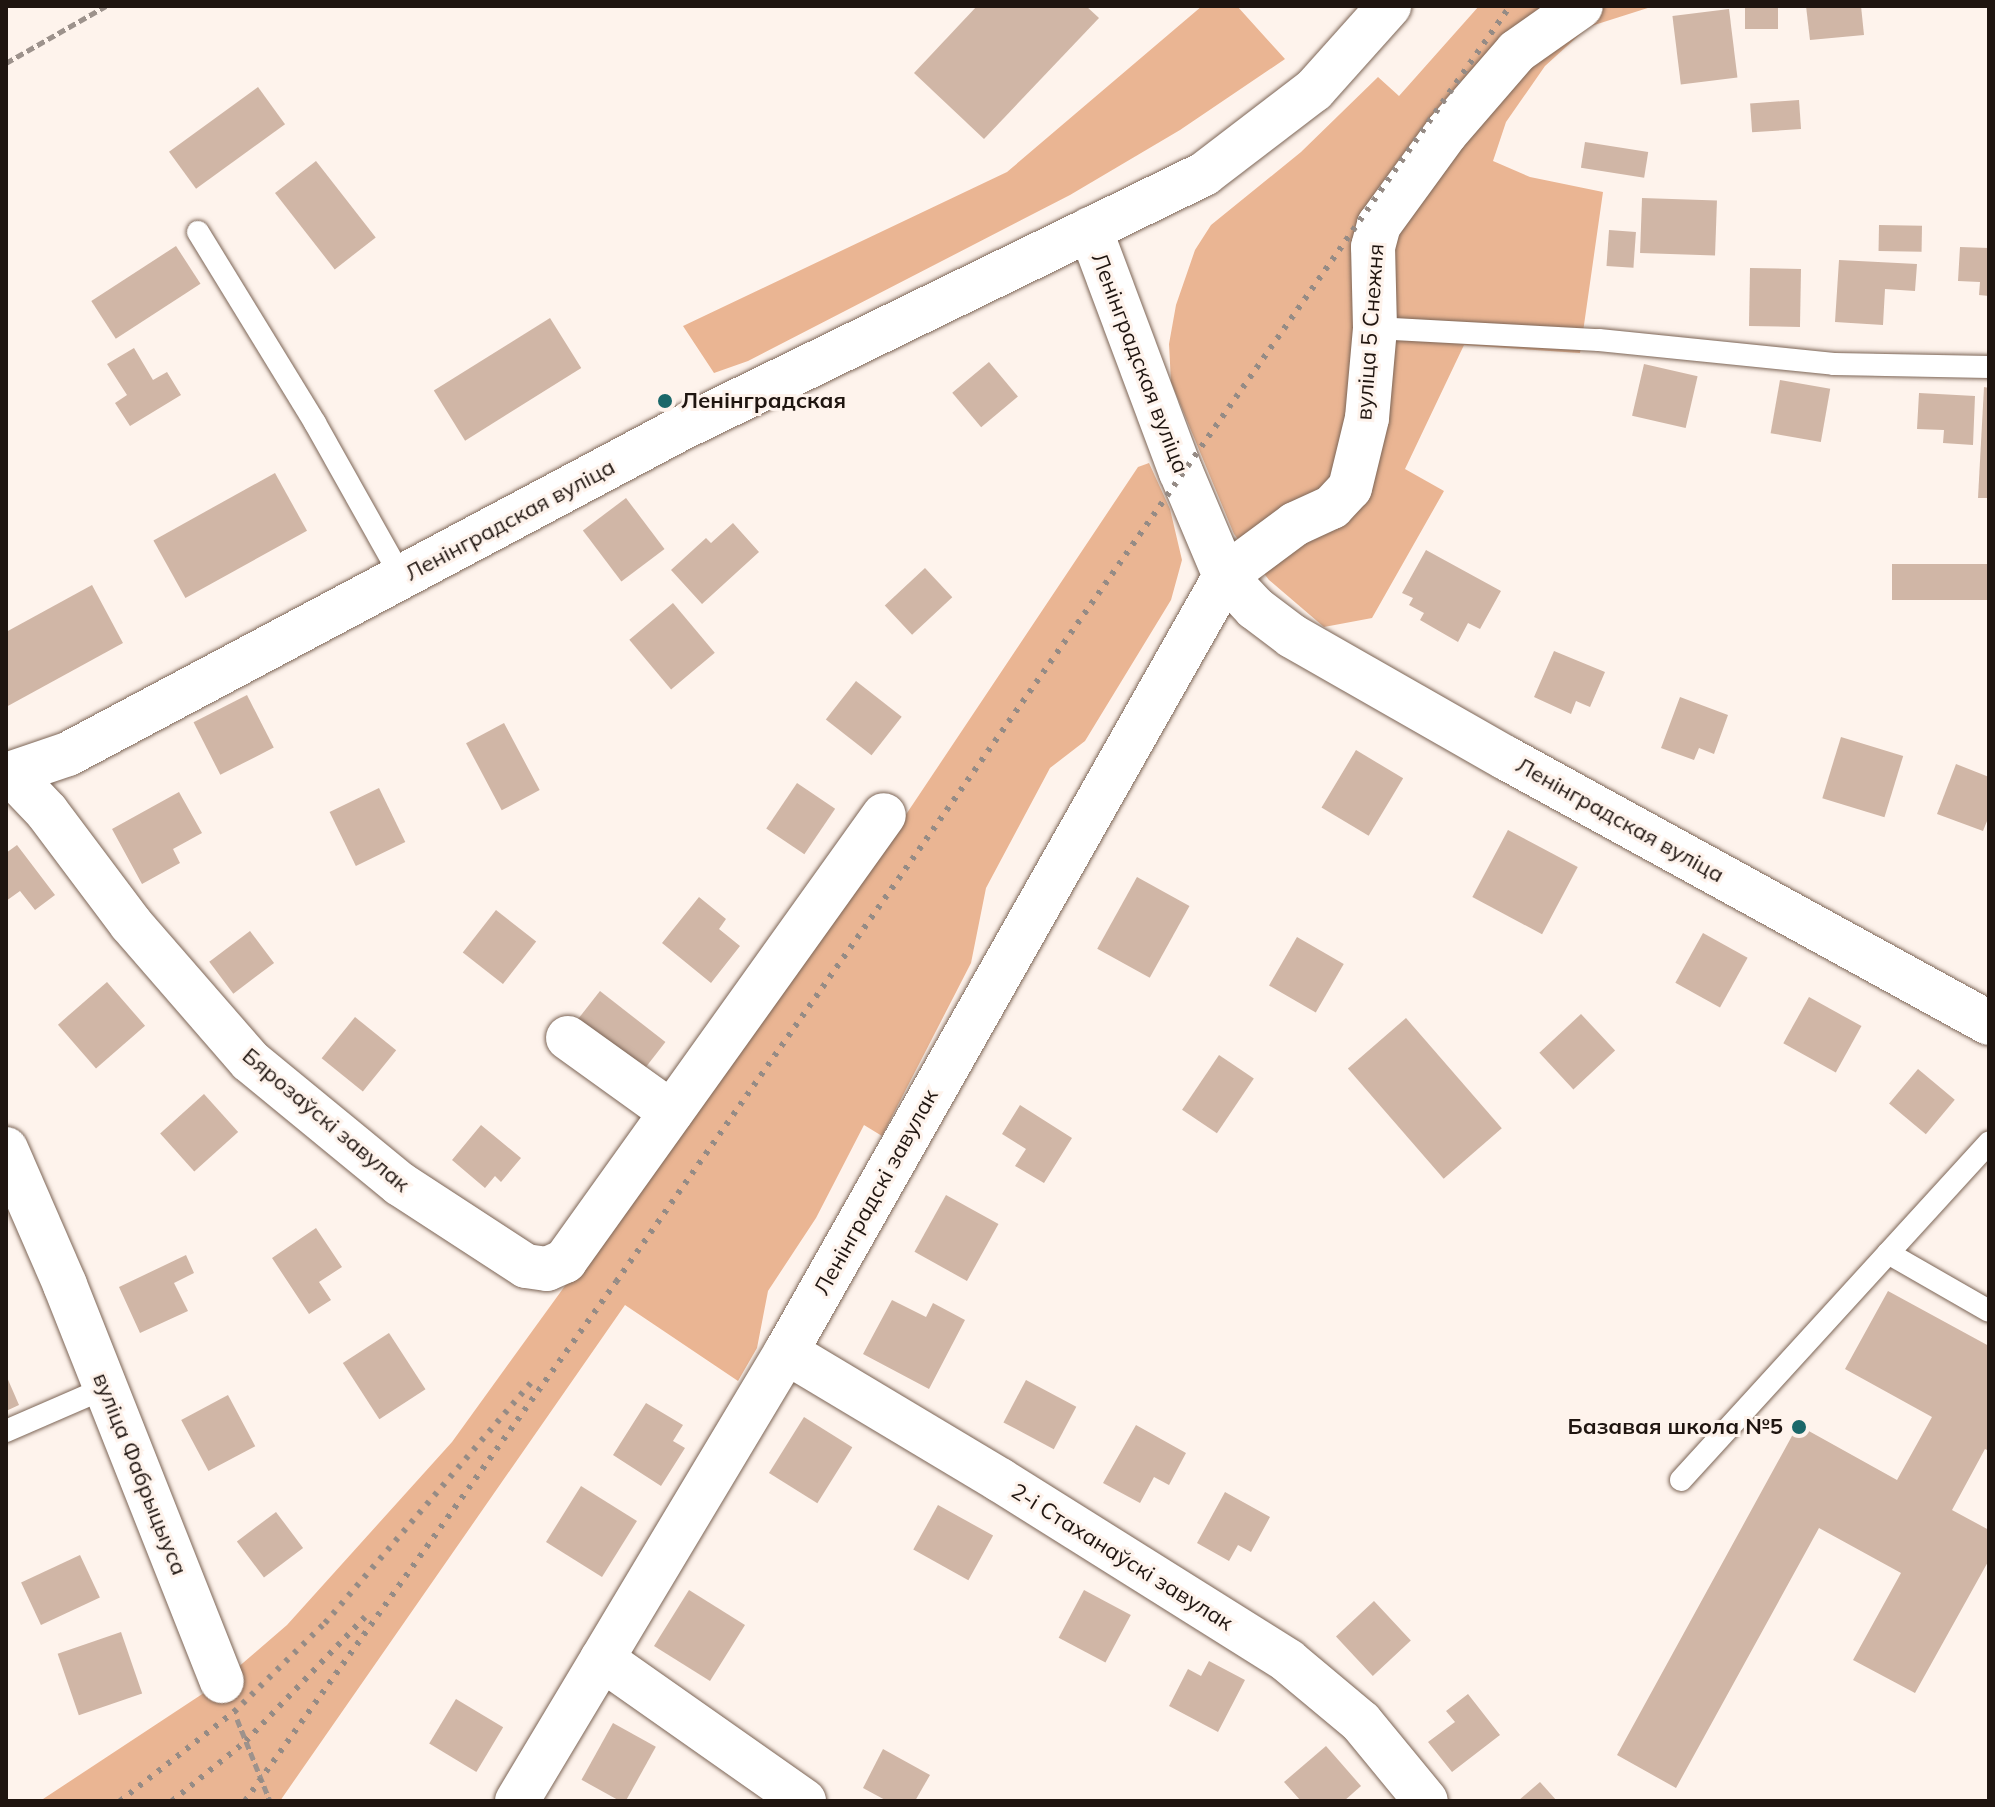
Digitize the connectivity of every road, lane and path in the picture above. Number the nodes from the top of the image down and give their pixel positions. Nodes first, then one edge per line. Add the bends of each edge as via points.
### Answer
1 (106, 6) edge
2 (1389, 6) edge
3 (1581, 6) edge
4 (6, 63) edge
5 (1090, 229) junction
6 (198, 232) dead end
7 (1375, 328) junction
8 (1989, 367) edge
9 (1225, 576) junction
10 (402, 578) junction
11 (8, 772) edge
12 (884, 815) dead end
13 (1989, 1023) edge
14 (568, 1038) dead end
15 (671, 1112) junction
16 (1989, 1143) edge
17 (6, 1149) edge
18 (1888, 1253) junction
19 (1989, 1311) edge
20 (786, 1352) junction
21 (105, 1388) junction
22 (6, 1431) edge
23 (1681, 1480) dead end
24 (602, 1659) junction
25 (222, 1681) joint
26 (270, 1801) edge
27 (517, 1801) edge
28 (804, 1801) edge
29 (1426, 1801) edge

1 - 4 path
2 - 5 street via 1314,90 1204,174
3 - 7 street, вуліца 5 Снежня via 1517,51 1446,133 1379,225 1373,247
5 - 9 street, Ленінградская вуліца
5 - 10 street, Ленінградская вуліца via 680,429
6 - 10 lane
7 - 8 lane via 1599,340 1834,364
7 - 9 street, вуліца 5 Снежня via 1367,418 1350,488 1332,507 1295,524
9 - 13 street, Ленінградская вуліца via 1292,636
9 - 20 street, Ленінградскі завулак
10 - 11 street, Ленінградская вуліца via 68,754
11 - 15 street, Бярозаўскі завулак via 47,812 131,924 250,1061 400,1184 526,1266 547,1269 565,1261
12 - 15 street, Бярозаўскі завулак
14 - 15 street
16 - 18 lane
17 - 21 street, вуліца Фабрыцыуса
18 - 19 lane
18 - 23 lane
20 - 24 street, Ленінградскі завулак
20 - 29 street, 2-і Стаханаўскі завулак via 1288,1661 1361,1722
21 - 22 lane
21 - 25 street, вуліца Фабрыцыуса
24 - 27 street, Ленінградскі завулак
24 - 28 street
25 - 26 path

